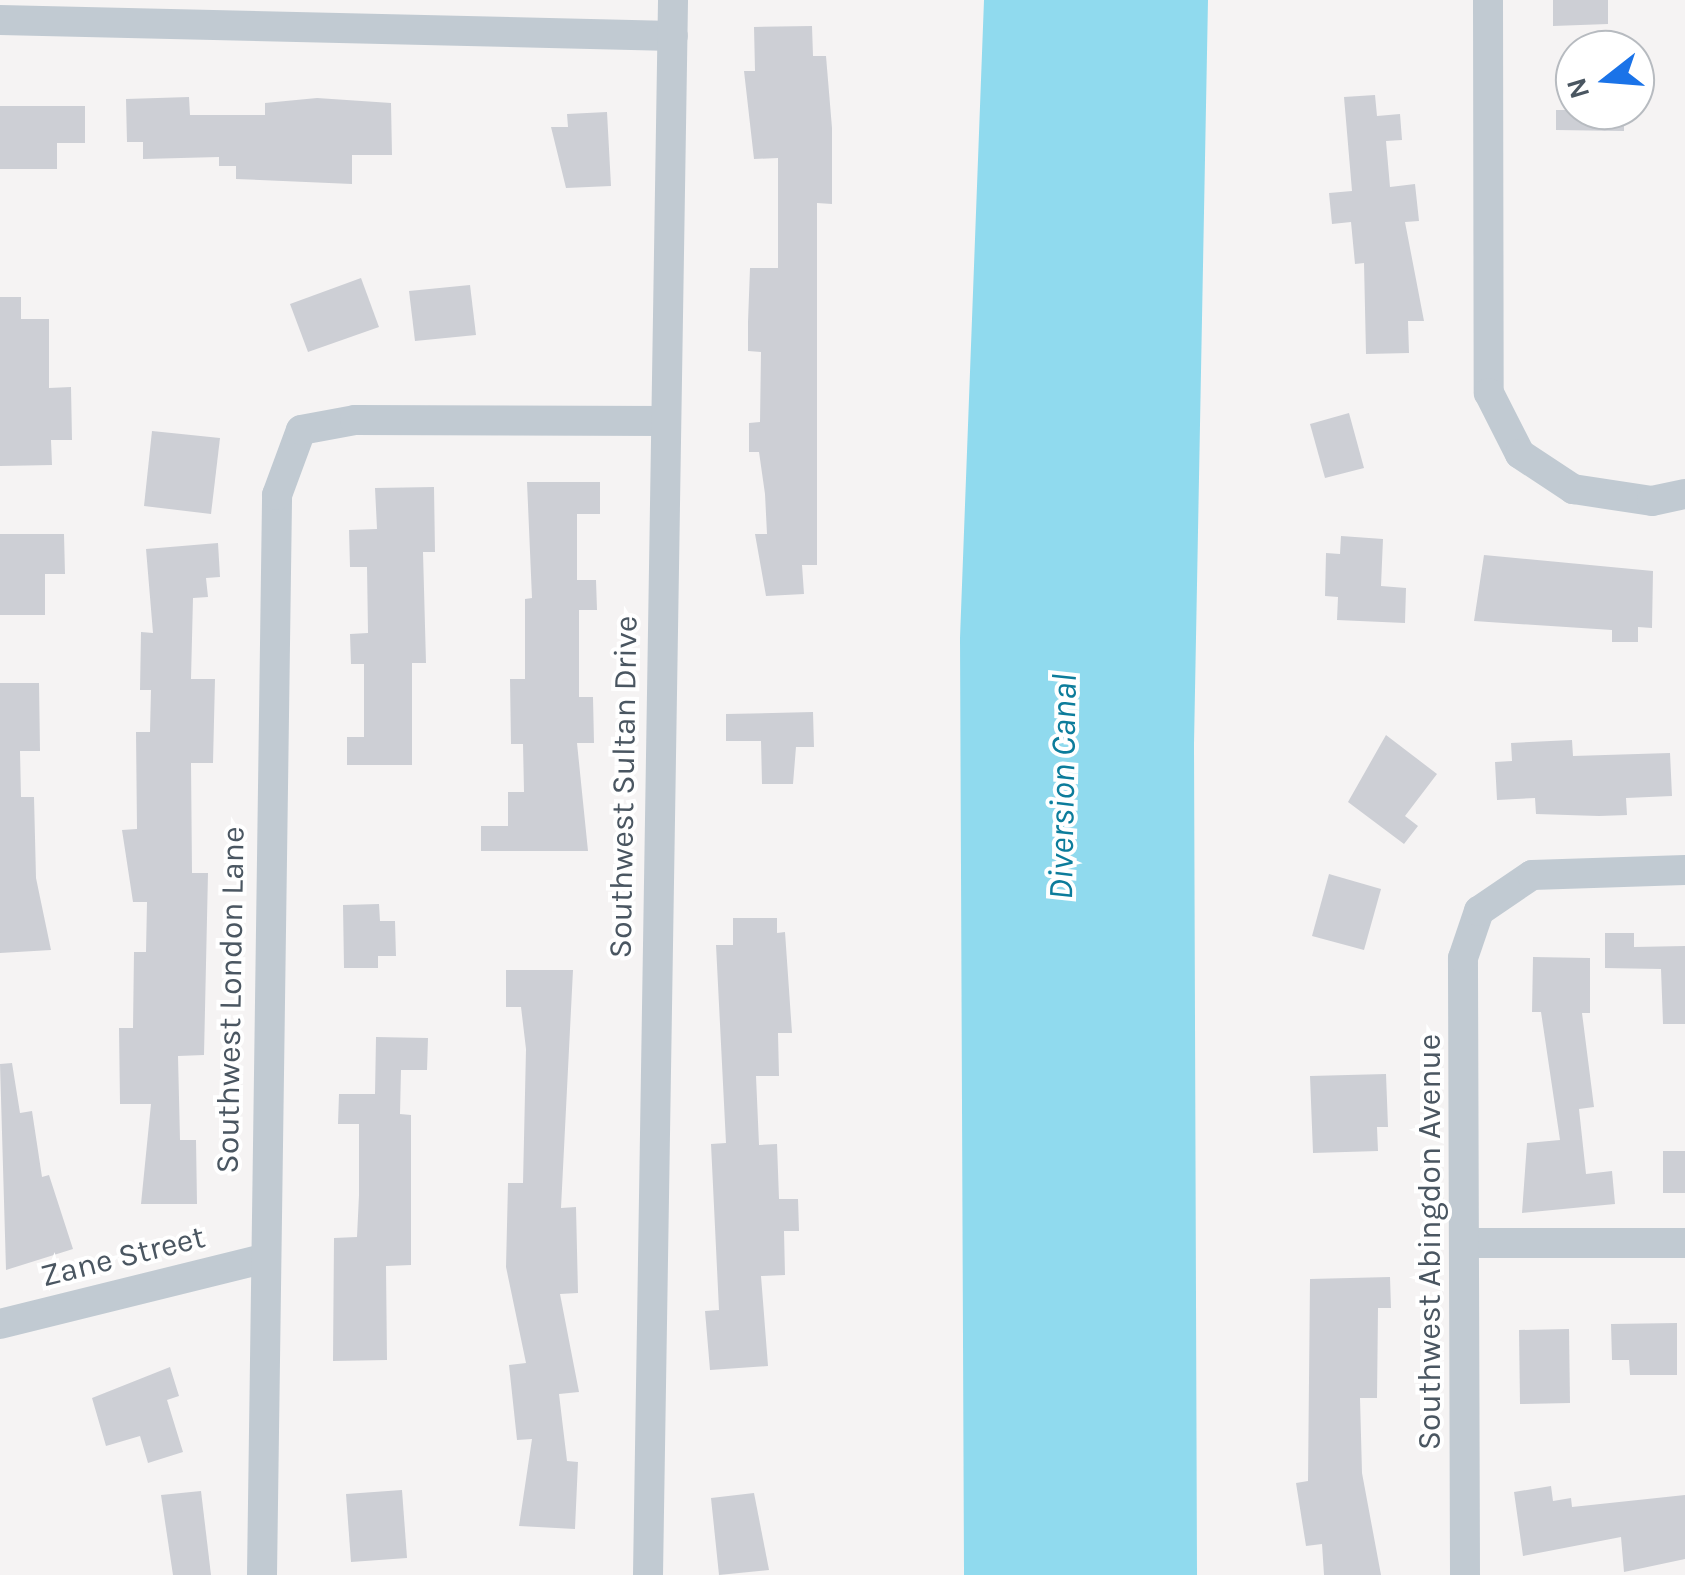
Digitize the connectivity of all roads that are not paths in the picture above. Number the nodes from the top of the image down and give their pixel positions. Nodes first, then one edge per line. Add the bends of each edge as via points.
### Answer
1 (672, 0) edge
2 (1488, 0) edge
3 (306, 12) edge
4 (0, 20) edge
5 (673, 36) junction
6 (664, 420) junction
7 (1685, 494) edge
8 (1685, 870) edge
9 (1470, 1243) junction
10 (1685, 1243) edge
11 (263, 1259) junction
12 (0, 1324) edge
13 (262, 1575) edge
14 (648, 1575) edge
15 (1465, 1575) edge

1 - 5 street, Southwest Sultan Drive
2 - 7 street via 1488,393 1520,454 1573,489 1652,500
3 - 4 street
3 - 5 street
5 - 6 street, Southwest Sultan Drive
6 - 11 street, Southwest London Lane via 355,420 301,430 276,495 273,556
6 - 14 street, Southwest Sultan Drive
8 - 9 street, Southwest Abingdon Avenue via 1532,875 1479,911 1462,958
9 - 10 street
9 - 15 street, Southwest Abingdon Avenue
11 - 12 street, Zane Street
11 - 13 street, Southwest London Lane

